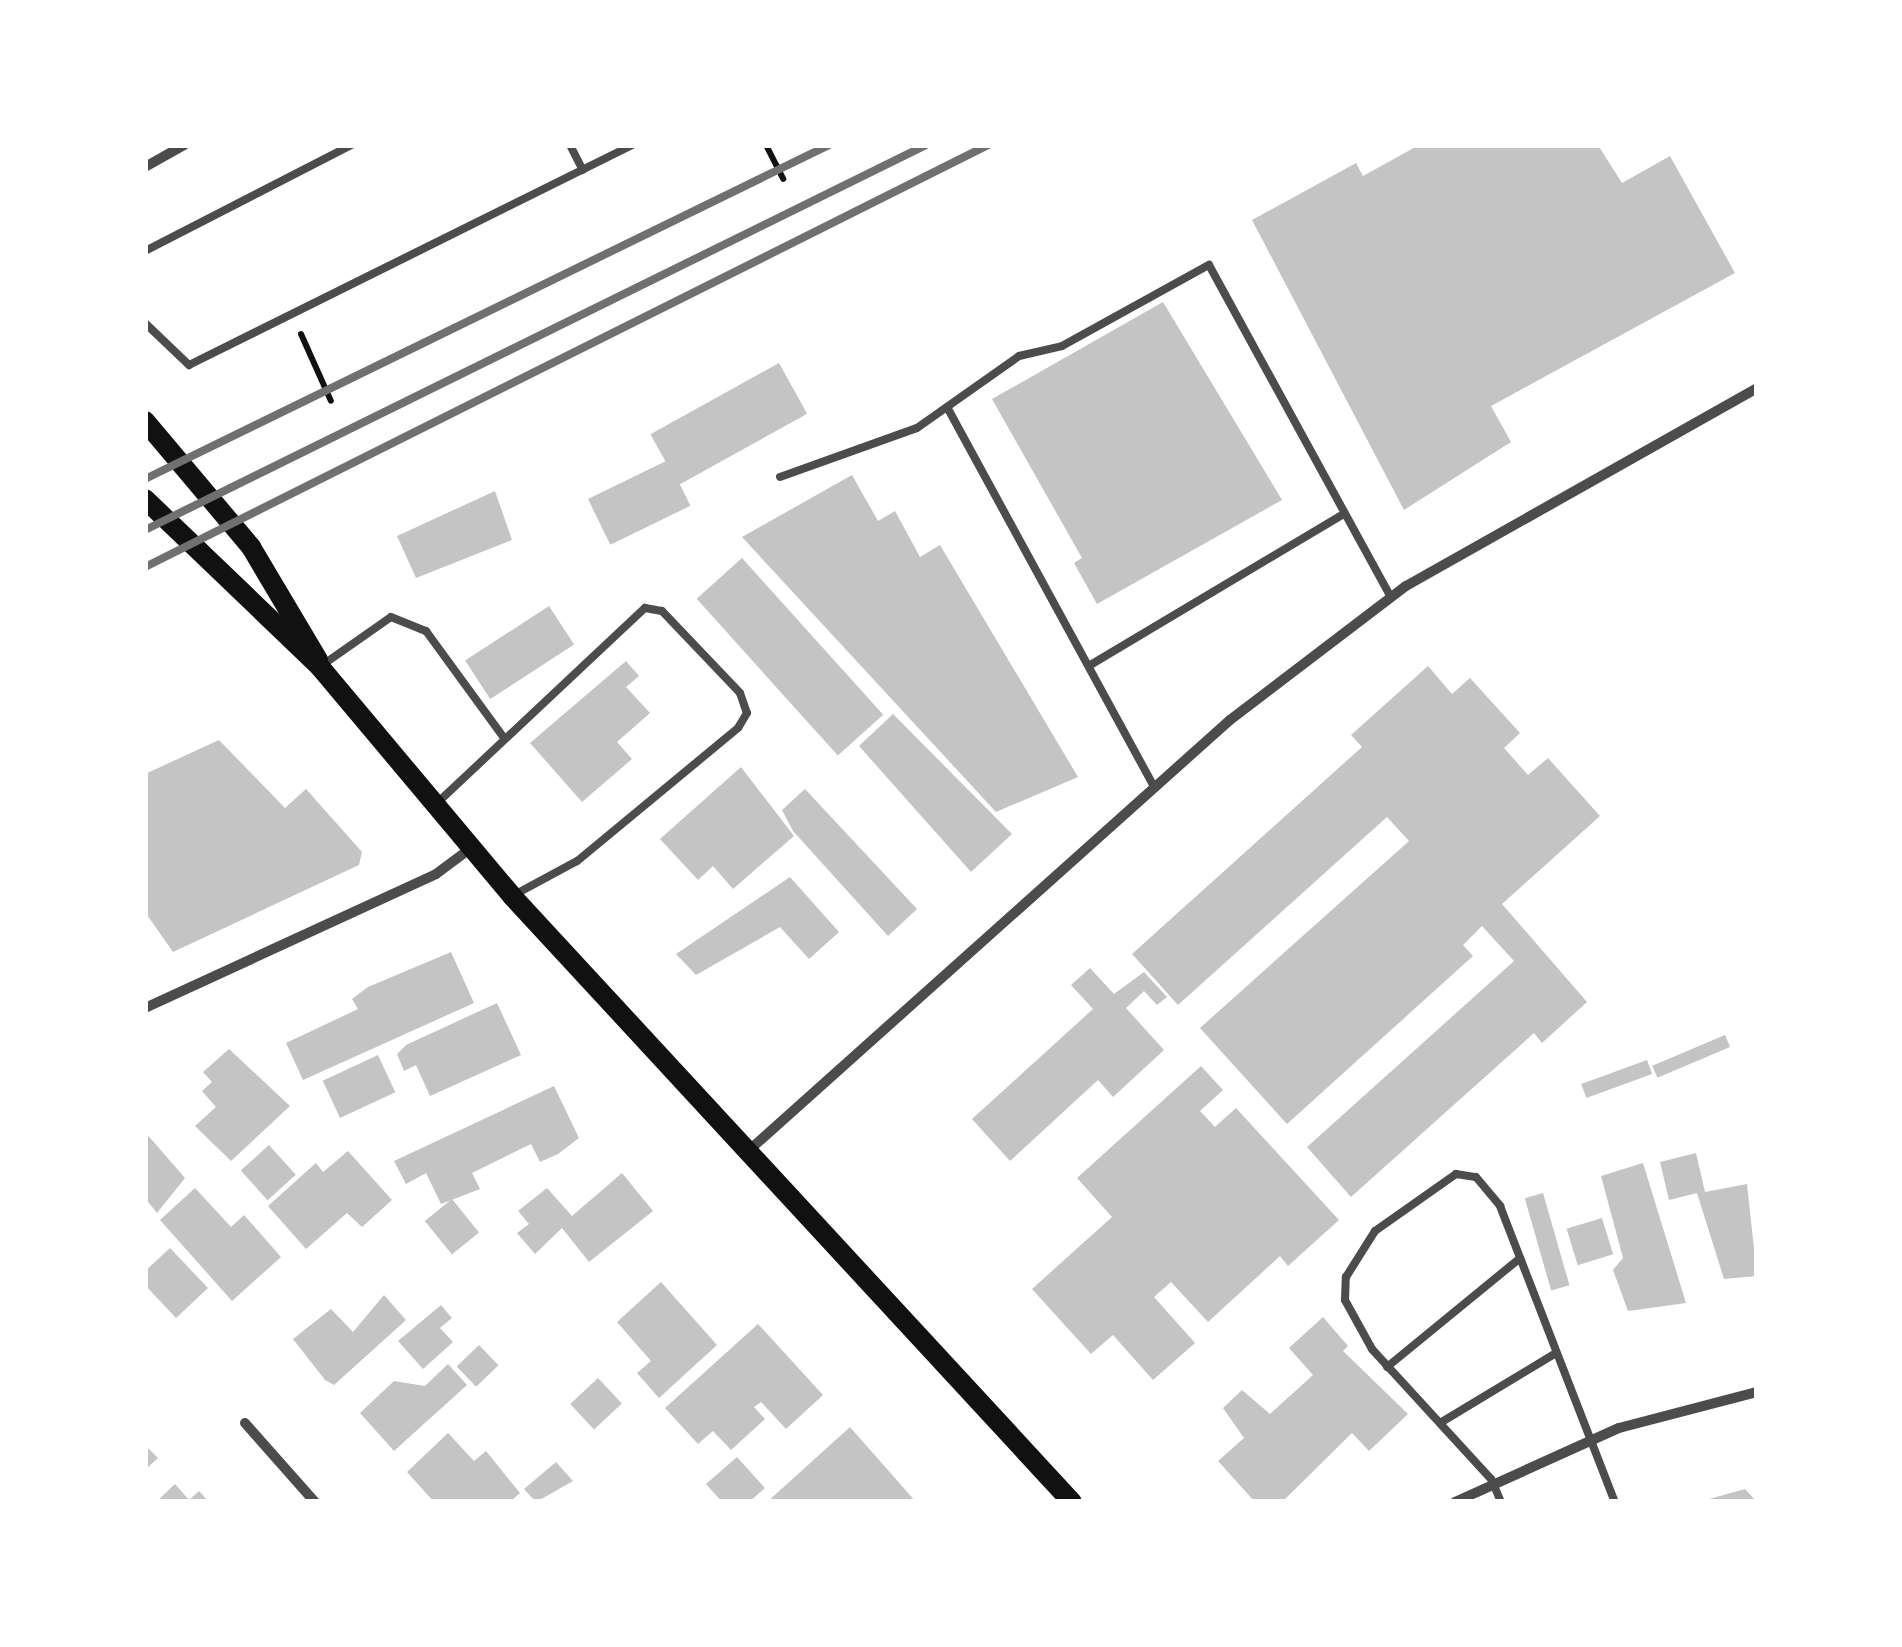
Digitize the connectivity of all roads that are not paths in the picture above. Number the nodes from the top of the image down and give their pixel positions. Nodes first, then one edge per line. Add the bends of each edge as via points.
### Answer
1 (184, 145) edge
2 (351, 145) edge
3 (570, 145) edge
4 (633, 145) edge
5 (145, 167) edge
6 (583, 170) junction
7 (145, 251) edge
8 (145, 323) edge
9 (1757, 388) edge
10 (947, 408) junction
11 (145, 420) edge
12 (780, 478) dead end
13 (145, 498) edge
14 (1344, 514) junction
15 (1390, 598) junction
16 (1092, 664) junction
17 (320, 667) junction
18 (504, 738) junction
19 (1154, 787) junction
20 (434, 806) junction
21 (471, 848) junction
22 (512, 896) junction
23 (145, 1008) edge
24 (746, 1153) junction
25 (1520, 1258) junction
26 (1556, 1352) junction
27 (1388, 1366) junction
28 (1757, 1392) edge
29 (246, 1423) dead end
30 (1440, 1423) junction
31 (1589, 1440) junction
32 (1492, 1479) junction
33 (316, 1502) edge
34 (1072, 1502) edge
35 (1456, 1502) edge
36 (1501, 1502) edge
37 (1614, 1502) edge

1 - 5 street
2 - 7 lane
3 - 6 lane
4 - 6 lane
6 - 8 lane via 186,366
9 - 15 street
10 - 12 lane via 917,428
10 - 14 lane via 1019,356 1062,346 1209,265
10 - 16 lane
11 - 17 main road via 251,547 302,622
13 - 17 main road
14 - 15 lane
14 - 16 lane
15 - 19 street
16 - 19 lane
17 - 18 lane via 391,617 426,632
17 - 20 main road
18 - 20 lane
18 - 22 lane via 655,607 740,693 747,713 577,860
19 - 24 street
20 - 21 main road
21 - 22 main road
21 - 23 street via 436,874
22 - 24 main road
24 - 34 main road
25 - 26 lane
25 - 27 lane
25 - 27 lane via 1492,1190 1476,1177 1456,1174 1408,1202 1375,1230 1346,1278 1356,1326
26 - 30 lane
26 - 31 lane
27 - 30 lane
28 - 31 street
29 - 33 street
30 - 32 lane
31 - 32 street
31 - 37 lane
32 - 35 street
32 - 36 lane

